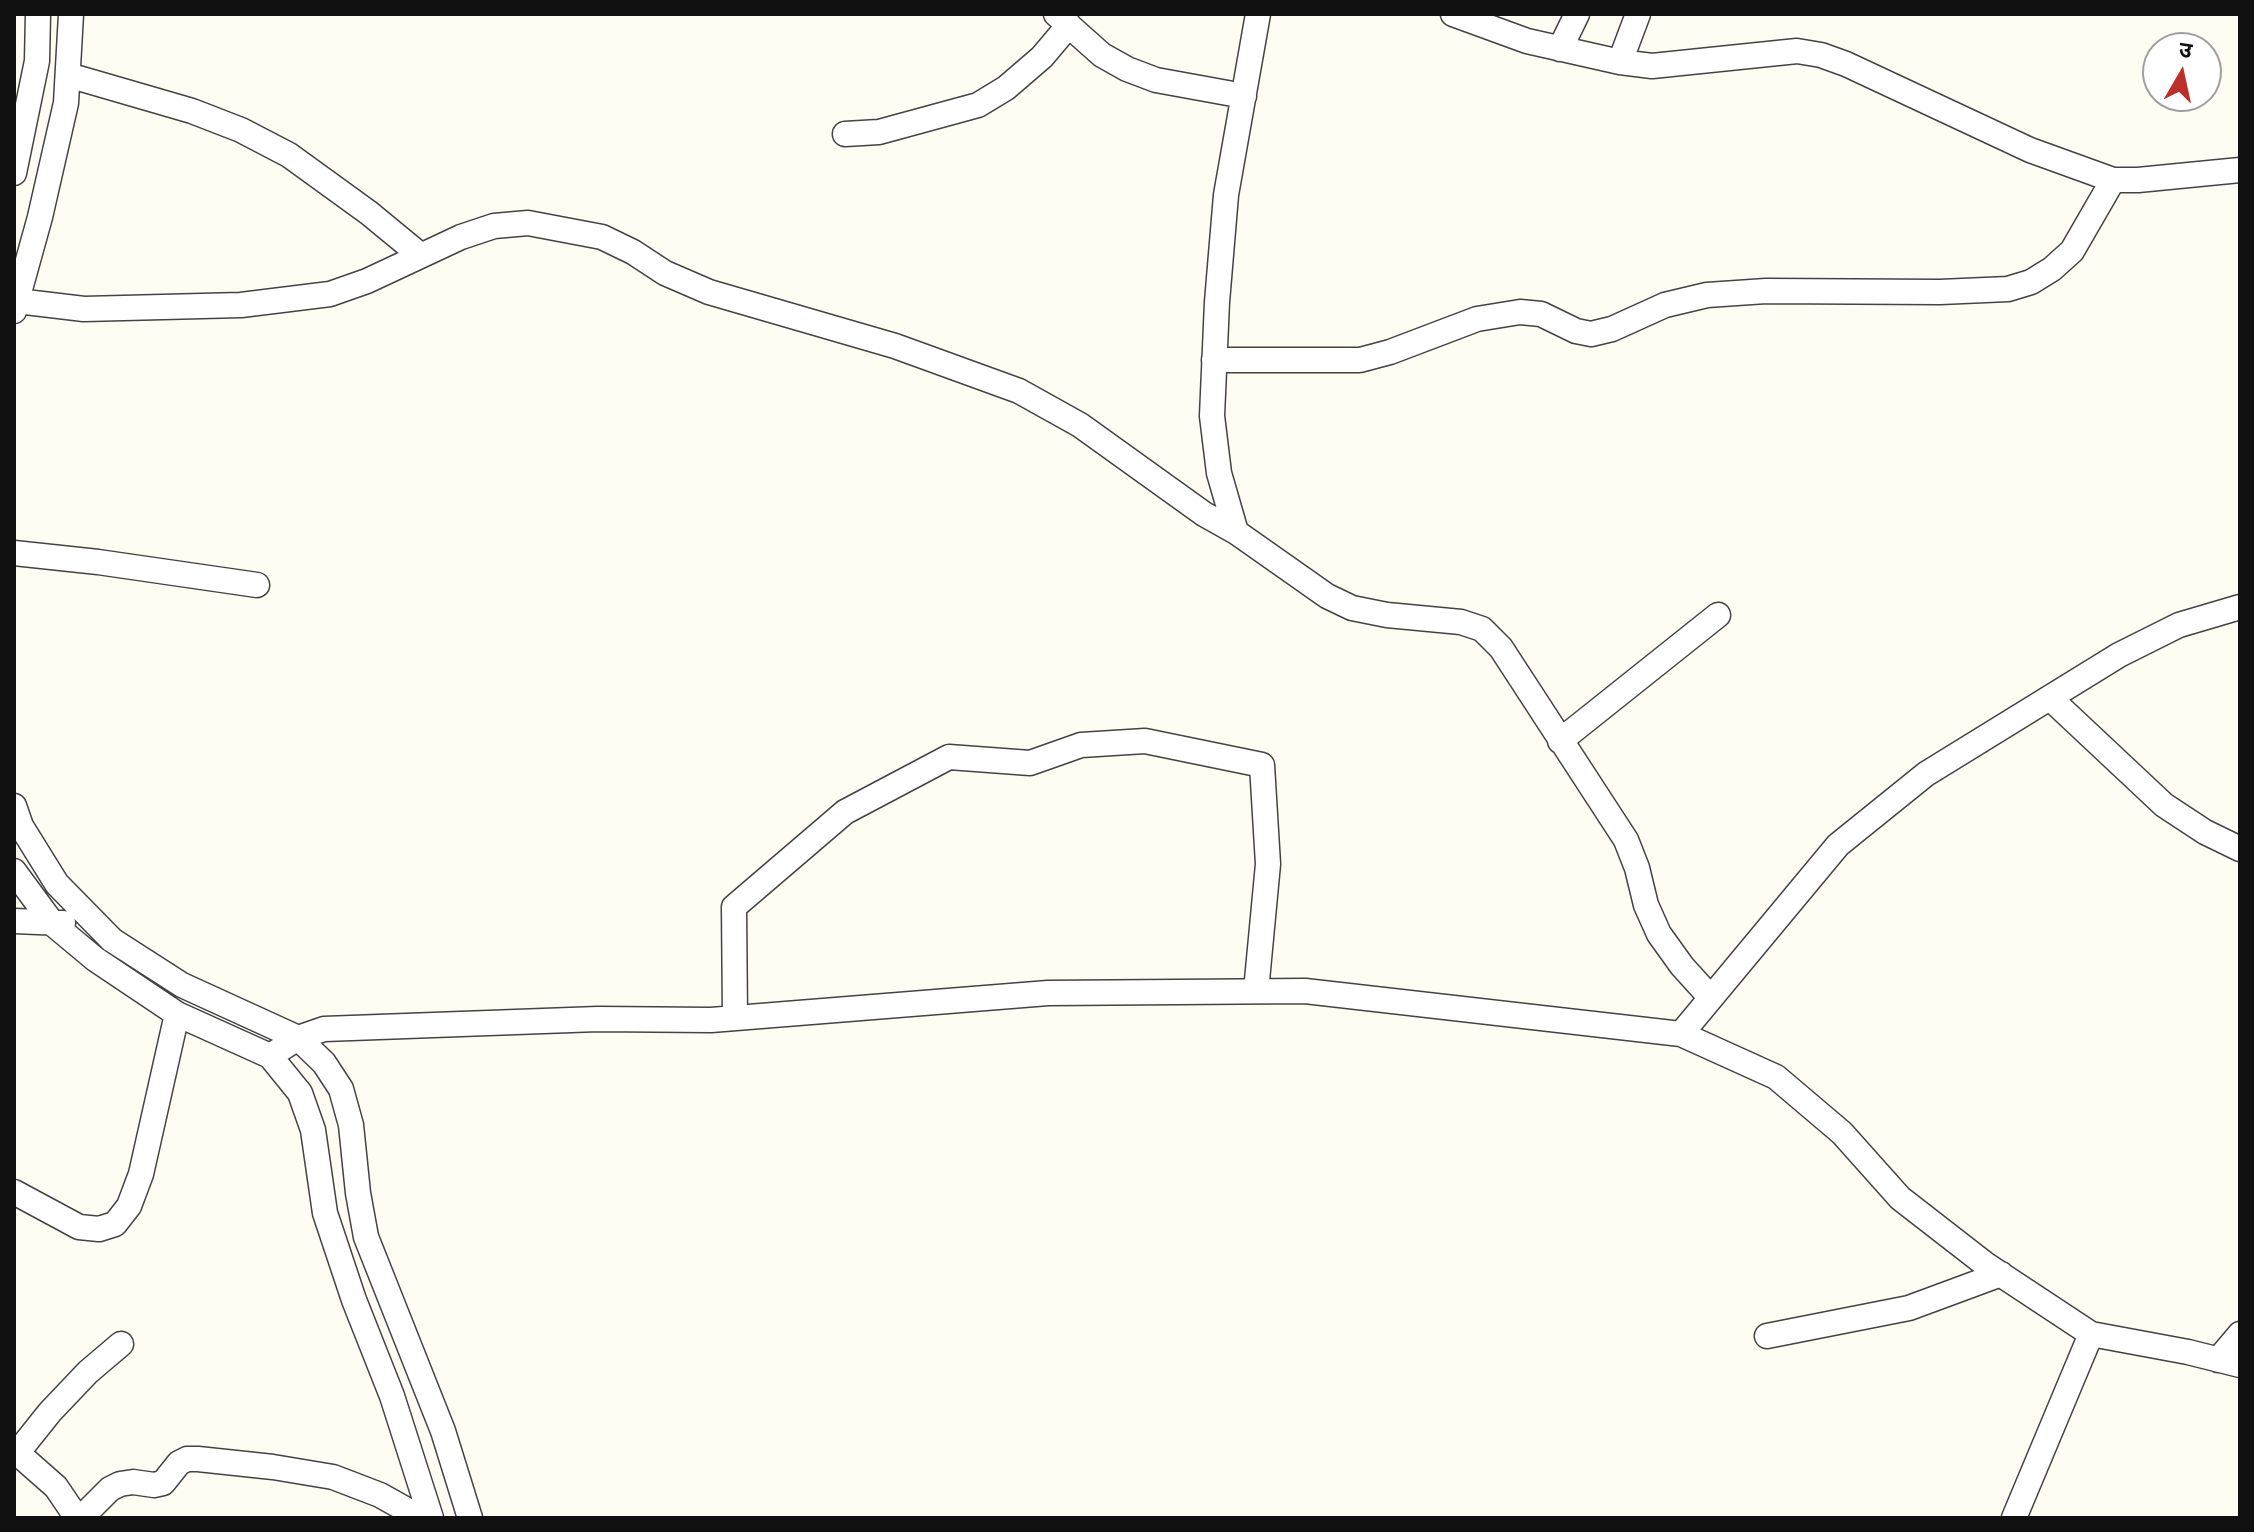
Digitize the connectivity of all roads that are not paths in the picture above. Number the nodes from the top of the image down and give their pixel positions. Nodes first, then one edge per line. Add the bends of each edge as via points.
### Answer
1 (38, 14) edge
2 (71, 14) edge
3 (1258, 14) edge
4 (1453, 14) edge
5 (1577, 14) edge
6 (1638, 14) edge
7 (1062, 20) edge
8 (1560, 49) junction
9 (1620, 62) junction
10 (68, 75) junction
11 (1244, 96) junction
12 (845, 134) dead end
13 (2240, 170) edge
14 (14, 173) edge
15 (2113, 180) junction
16 (420, 255) junction
17 (16, 306) edge
18 (1214, 360) junction
19 (1236, 532) junction
20 (14, 553) edge
21 (257, 585) dead end
22 (2240, 607) edge
23 (1718, 615) dead end
24 (2051, 699) junction
25 (1560, 741) junction
26 (14, 806) edge
27 (2240, 849) edge
28 (14, 871) edge
29 (14, 921) edge
30 (94, 921) junction
31 (53, 924) junction
32 (1256, 991) junction
33 (1711, 998) junction
34 (177, 1014) junction
35 (735, 1018) junction
36 (1681, 1034) junction
37 (298, 1038) junction
38 (270, 1056) junction
39 (14, 1192) edge
40 (2001, 1274) junction
41 (2091, 1334) junction
42 (2240, 1334) edge
43 (1767, 1336) dead end
44 (121, 1344) dead end
45 (2229, 1362) edge
46 (16, 1451) edge
47 (79, 1518) edge
48 (421, 1518) edge
49 (431, 1518) edge
50 (470, 1518) edge
51 (2014, 1518) edge

1 - 14 street via 37,61
2 - 10 street
3 - 11 street
4 - 8 street
5 - 8 street
6 - 9 street
7 - 11 street via 1127,69 1156,80
7 - 12 street via 1042,57 978,105 879,132
8 - 9 street
9 - 15 street via 1652,66 1797,51 1821,55 2030,150
10 - 16 street via 241,130 289,155
10 - 17 street via 66,103
11 - 18 street via 1226,195
13 - 15 street
15 - 18 street via 2072,251 2031,282 2008,289 1707,295 1591,334 1541,314 1520,312 1477,319 1360,360
16 - 17 street via 330,294 241,305
16 - 19 street via 494,226 528,223 602,237 709,292 895,346 1019,391 1080,425
18 - 19 street via 1212,416 1219,473
19 - 25 street via 1352,608 1482,629 1501,648
20 - 21 street
22 - 24 street via 2179,625 2119,655
23 - 25 street
24 - 27 street via 2164,805
24 - 33 street via 1926,774 1838,845
25 - 33 street via 1626,840 1659,934
26 - 30 street via 57,884
28 - 31 street
29 - 31 street
30 - 31 street
30 - 37 street via 112,940 182,985
31 - 34 street
32 - 35 street via 1048,993
32 - 35 street via 1268,864 1262,765 1145,741 1081,745 1030,763 949,757 845,812 734,907
32 - 36 street via 1305,991
33 - 36 street
34 - 38 street
34 - 39 street via 141,1174 129,1206 115,1224 79,1227
35 - 37 street via 324,1029
36 - 40 street via 1776,1077 1842,1133 1900,1198
37 - 38 street
37 - 50 street via 341,1089 366,1237 443,1431
38 - 49 street via 300,1093 313,1130 325,1213
40 - 41 street
40 - 43 street via 1909,1308
41 - 45 street
41 - 51 street
42 - 45 street
44 - 46 street
46 - 47 street via 56,1487
47 - 48 street via 110,1489 133,1482 163,1483 187,1459 333,1477

